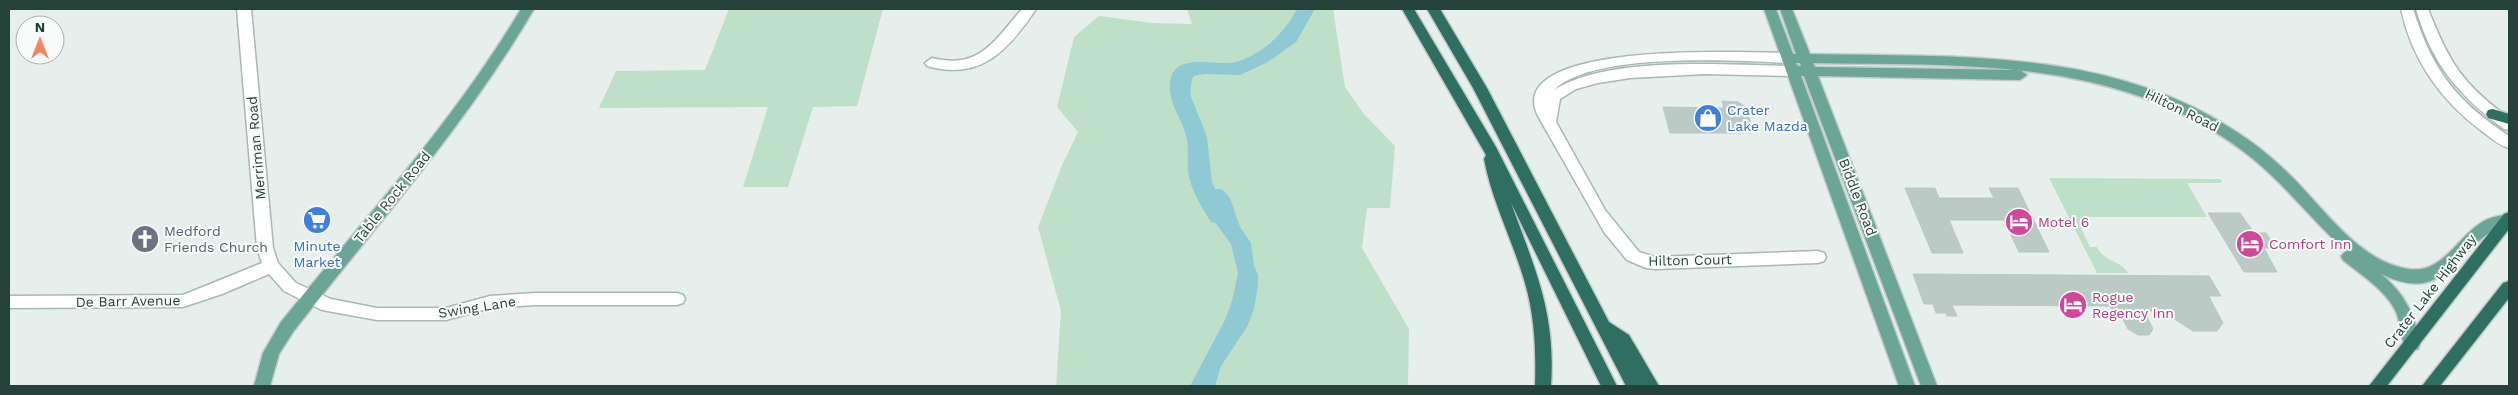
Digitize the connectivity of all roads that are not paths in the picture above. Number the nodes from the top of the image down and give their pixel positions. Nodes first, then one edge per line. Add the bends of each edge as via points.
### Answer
1 (244, 9) edge
2 (527, 9) edge
3 (1026, 9) edge
4 (1408, 9) edge
5 (1433, 9) edge
6 (1770, 9) edge
7 (1786, 9) edge
8 (2407, 9) edge
9 (2422, 9) edge
10 (932, 63) dead end
11 (1789, 64) junction
12 (1807, 65) junction
13 (2493, 114) junction
14 (2509, 119) edge
15 (2509, 125) edge
16 (2509, 143) edge
17 (1490, 147) junction
18 (2508, 219) edge
19 (1818, 257) dead end
20 (271, 266) junction
21 (2509, 287) edge
22 (310, 296) junction
23 (677, 299) dead end
24 (9, 302) edge
25 (1603, 324) junction
26 (2412, 344) junction
27 (262, 386) edge
28 (1544, 386) edge
29 (1609, 386) edge
30 (1634, 386) edge
31 (1651, 386) edge
32 (1907, 386) edge
33 (1929, 386) edge
34 (2377, 386) edge
35 (2430, 386) edge

1 - 20 street, Merriman Road via 263,232
2 - 22 main road, Table Rock Road via 505,49 460,113
3 - 10 street via 986,57 955,68
4 - 17 highway
5 - 25 highway via 1484,96
6 - 11 main road, Biddle Road
7 - 12 main road, Biddle Road
8 - 16 street via 2422,53 2439,81 2463,108
9 - 13 street via 2444,64 2471,96
11 - 12 main road, Hilton Road
11 - 19 street, Hilton Court via 1610,76 1561,91 1550,105 1549,121 1605,222 1638,259 1655,263
11 - 32 main road, Biddle Road
12 - 18 main road, Hilton Road via 2007,63 2073,72 2145,92 2195,113 2238,140 2278,172 2357,252 2390,271 2409,276 2426,276 2442,270 2489,225
12 - 26 main road, Hilton Road via 2035,76 2116,90 2172,110 2245,155 2288,194 2341,250 2397,296 2407,315
12 - 33 main road, Biddle Road
13 - 14 highway
13 - 15 street
17 - 28 highway via 1494,180 1540,307 1546,346
17 - 29 highway
18 - 26 highway, Crater Lake Highway
20 - 22 street, Merriman Road via 290,287
20 - 24 street, De Barr Avenue via 183,301
21 - 35 highway
22 - 23 street, Swing Lane via 328,305 377,314 416,315 446,314 490,302 535,299
22 - 27 main road, Table Rock Road via 272,353
25 - 30 highway
25 - 31 highway via 1623,340
26 - 34 highway, Crater Lake Highway

